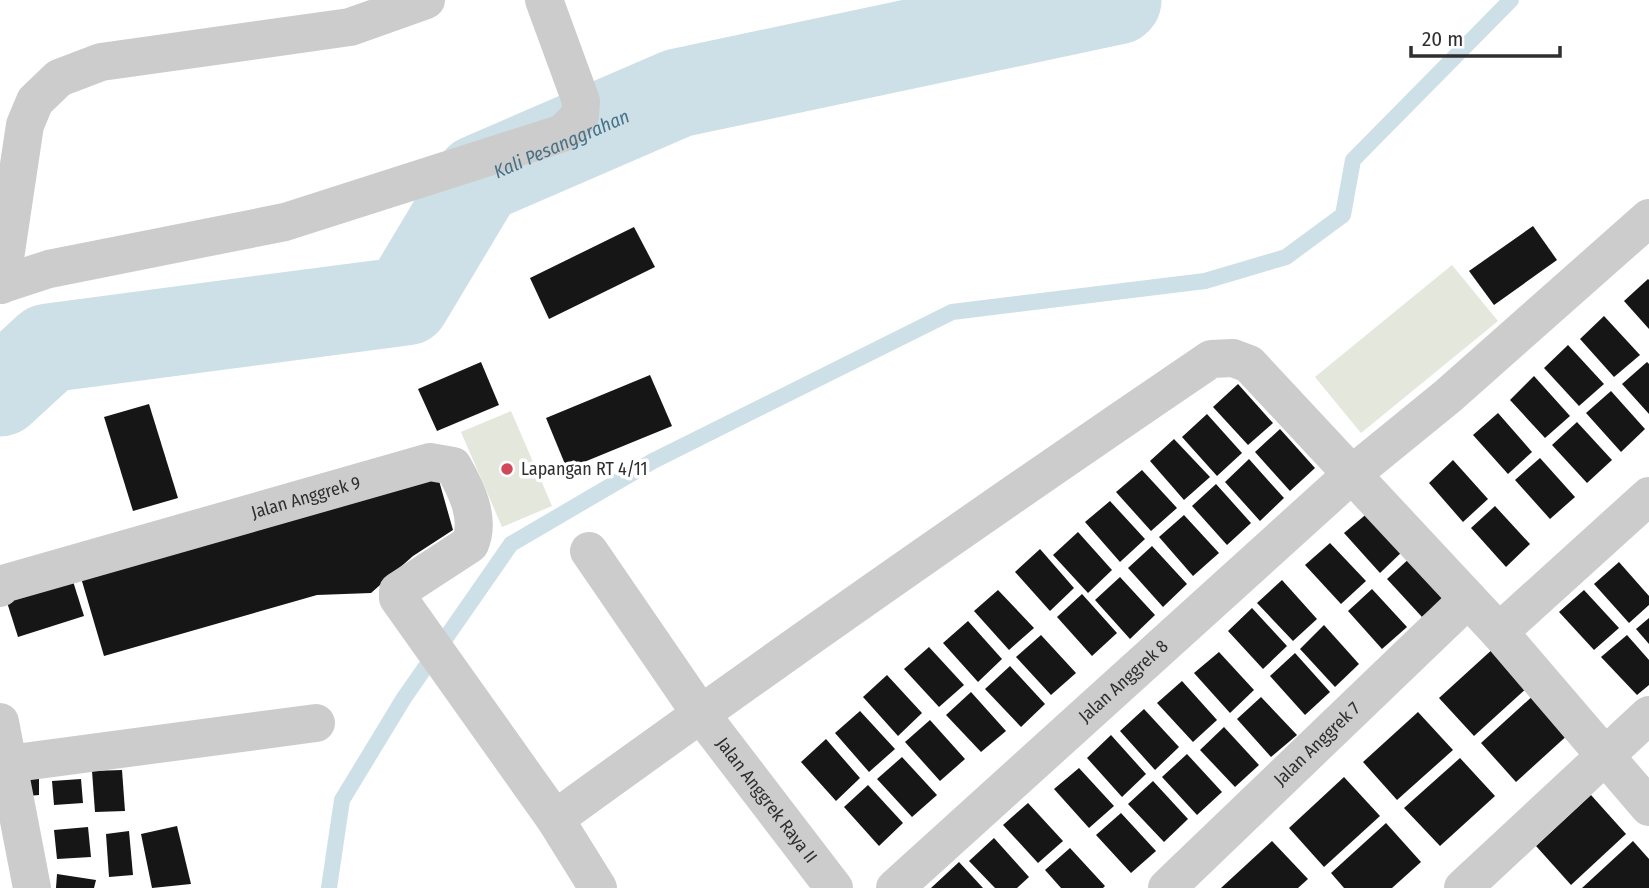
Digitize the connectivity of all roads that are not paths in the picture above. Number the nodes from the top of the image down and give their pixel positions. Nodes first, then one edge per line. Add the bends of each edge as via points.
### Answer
1 (426, 0) edge
2 (544, 0) edge
3 (344, 13) edge
4 (1649, 218) edge
5 (0, 285) edge
6 (1351, 475) junction
7 (1649, 496) edge
8 (589, 551) dead end
9 (0, 588) edge
10 (1468, 599) junction
11 (1499, 632) junction
12 (700, 713) junction
13 (1649, 715) edge
14 (0, 722) edge
15 (316, 723) dead end
16 (1604, 757) junction
17 (8, 764) junction
18 (1649, 807) edge
19 (555, 819) junction
20 (32, 888) edge
21 (598, 888) edge
22 (834, 888) edge
23 (895, 888) edge
24 (1167, 888) edge
25 (1463, 888) edge

1 - 3 street
2 - 5 street via 581,101 580,116 563,133 285,222 49,269
3 - 5 street via 101,62 60,78 35,101 24,125
4 - 6 street, Jalan Anggrek 8 via 1448,396
6 - 10 street
6 - 12 street via 1249,364 1233,358 1212,359
6 - 23 street, Jalan Anggrek 8
7 - 11 street
8 - 12 street, Jalan Anggrek Raya II
9 - 19 street, Jalan Anggrek 9 via 430,462 453,466 475,518 470,544 398,591 398,598
10 - 11 street
10 - 24 street, Jalan Anggrek 7
11 - 16 street
12 - 19 street
12 - 22 street, Jalan Anggrek Raya II
13 - 16 street
14 - 17 street
15 - 17 street
16 - 18 street
16 - 25 street
17 - 20 street
19 - 21 street

